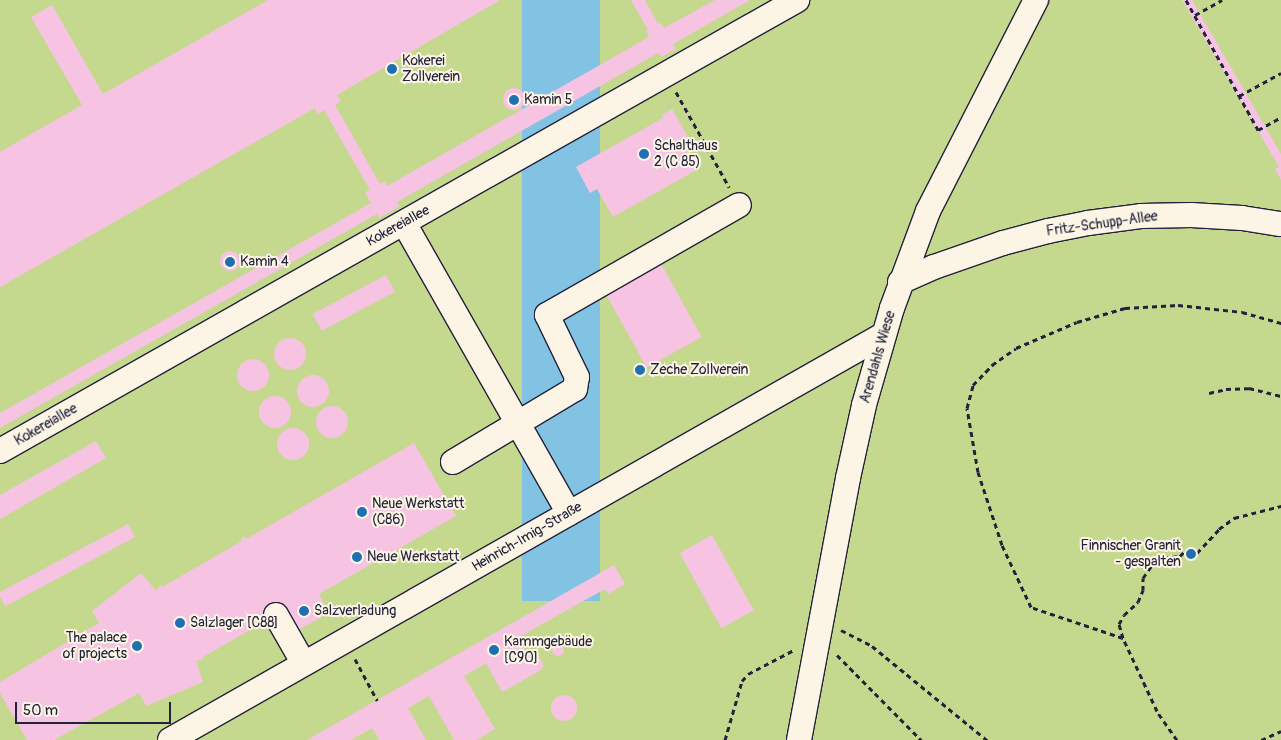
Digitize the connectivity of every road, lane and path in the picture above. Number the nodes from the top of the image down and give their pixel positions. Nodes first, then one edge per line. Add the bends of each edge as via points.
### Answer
1 (797, 0) edge
2 (1036, 0) edge
3 (1186, 0) edge
4 (1222, 0) edge
5 (1195, 15) junction
6 (1281, 73) edge
7 (666, 74) junction
8 (1239, 96) junction
9 (1281, 117) edge
10 (739, 205) joint
11 (404, 223) junction
12 (1281, 224) edge
13 (900, 282) junction
14 (1281, 323) edge
15 (883, 335) junction
16 (1209, 393) dead end
17 (1281, 396) edge
18 (518, 424) junction
19 (0, 452) edge
20 (453, 462) dead end
21 (1281, 506) edge
22 (569, 513) junction
23 (276, 615) dead end
24 (821, 629) junction
25 (1123, 638) junction
26 (345, 641) junction
27 (304, 664) junction
28 (377, 700) dead end
29 (1281, 731) edge
30 (170, 740) edge
31 (725, 740) edge
32 (799, 740) edge
33 (921, 740) edge
34 (987, 740) edge
35 (1177, 740) edge
36 (1261, 740) edge

1 - 7 street, Kokereiallee
2 - 13 street, Arendahls Wiese via 928,211
3 - 5 path
4 - 5 path
5 - 8 path
6 - 8 path
7 - 10 path
7 - 11 street, Kokereiallee
8 - 9 path via 1258,130
10 - 18 street via 547,315 577,377 575,389
11 - 18 street
11 - 19 street, Kokereiallee
12 - 13 street, Fritz-Schupp-Allee via 1191,215 1141,216 1088,223 1003,243
13 - 15 street, Arendahls Wiese
14 - 25 path via 1242,312 1178,305 1125,308 1077,322 1016,348 972,385 967,408 978,472 1002,545 1031,606
15 - 22 street, Heinrich-Imig-Straße
15 - 24 street, Arendahls Wiese via 848,478
16 - 17 path via 1249,388
18 - 20 street
18 - 22 street
21 - 25 path via 1234,518 1219,528 1198,553 1185,551 1180,556 1164,558 1152,565 1143,578 1138,602 1119,624
22 - 26 street, Heinrich-Imig-Straße
23 - 27 street
24 - 31 path via 748,674 742,681
24 - 32 street, Arendahls Wiese
24 - 33 path
24 - 34 path via 872,646
25 - 35 path via 1157,711
26 - 27 street, Heinrich-Imig-Straße
26 - 28 path
27 - 30 street, Heinrich-Imig-Straße
29 - 36 path

